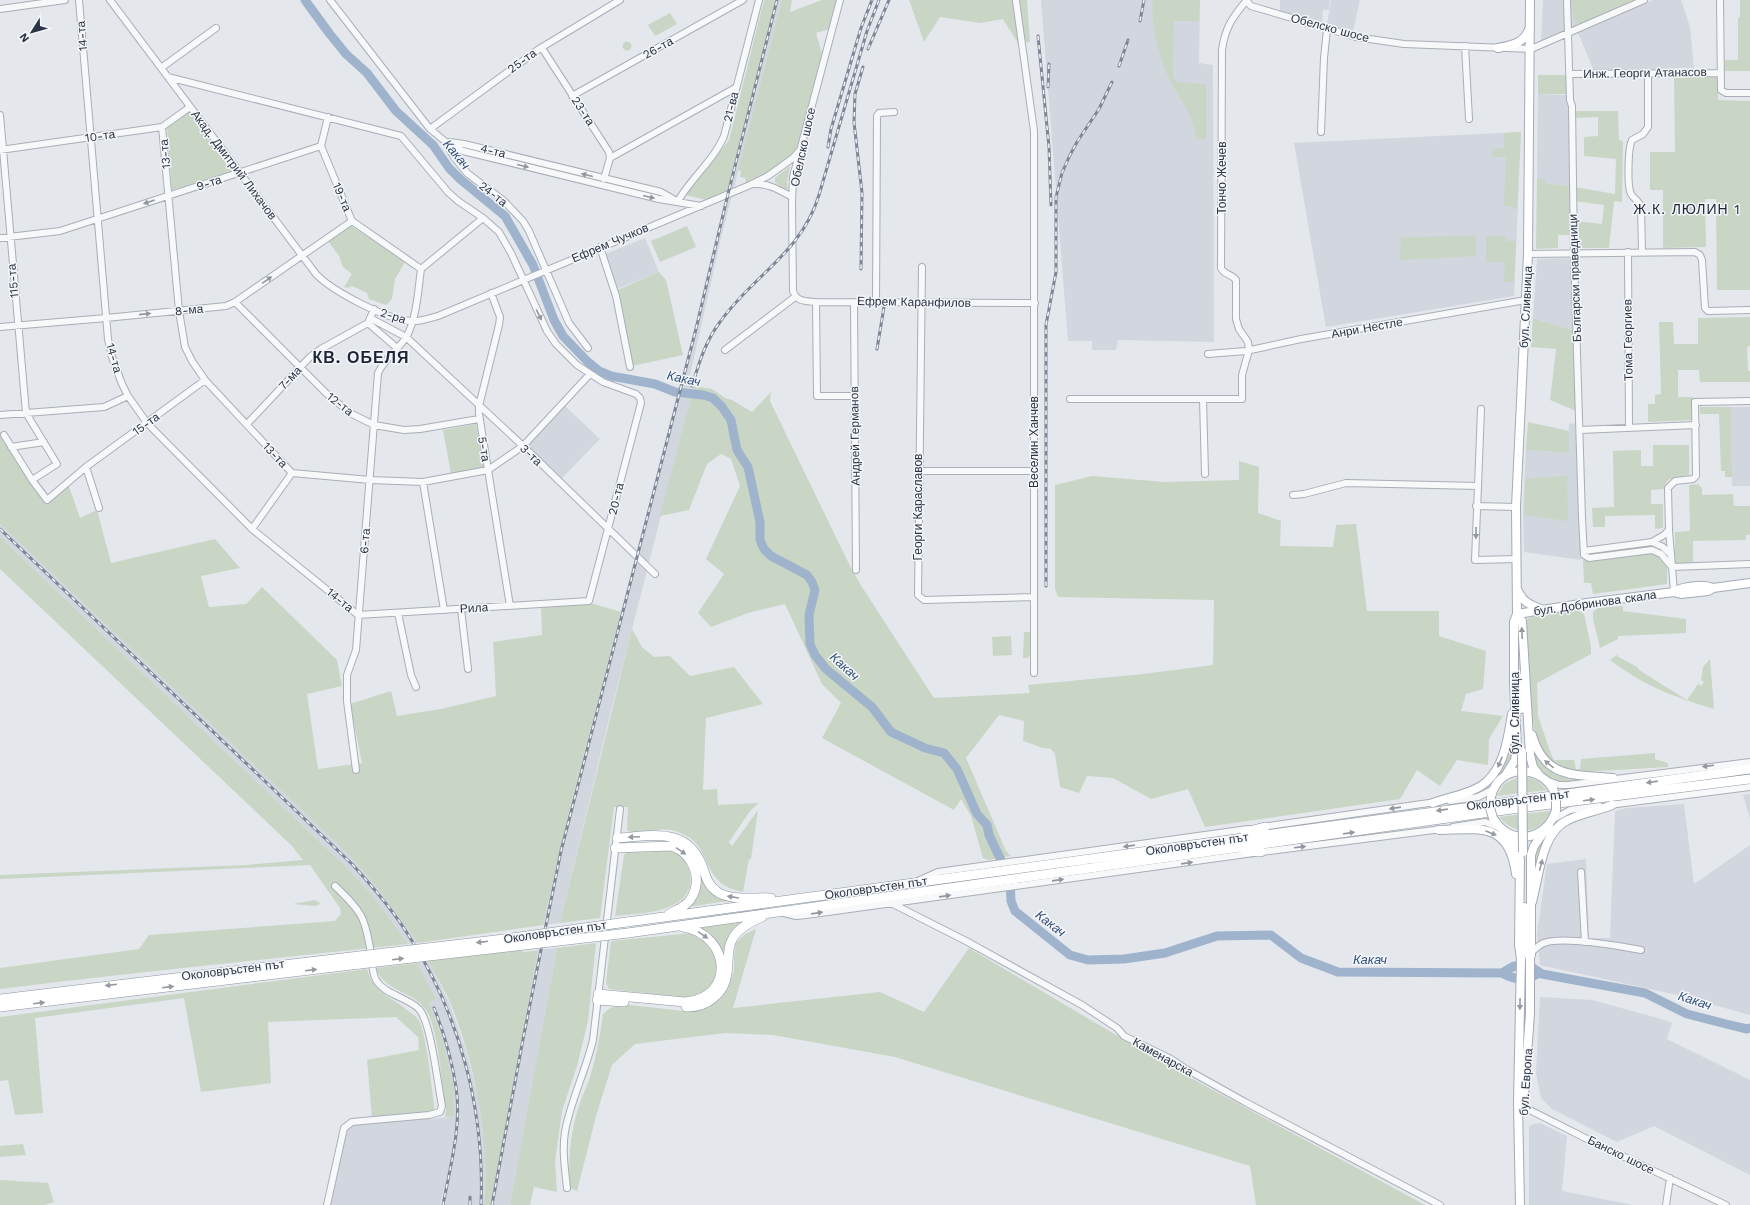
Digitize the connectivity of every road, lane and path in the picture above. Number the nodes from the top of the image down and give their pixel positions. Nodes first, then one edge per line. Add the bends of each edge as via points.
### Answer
1 (65, 0) edge
2 (79, 0) edge
3 (110, 0) edge
4 (330, 0) edge
5 (620, 0) edge
6 (743, 0) edge
7 (759, 0) edge
8 (840, 0) edge
9 (1530, 0) edge
10 (1567, 0) edge
11 (1644, 0) edge
12 (1720, 0) edge
13 (1016, 1) dead end
14 (1246, 1) edge
15 (0, 9) edge
16 (1530, 22) junction
17 (216, 28) dead end
18 (1327, 29) junction
19 (1568, 34) junction
20 (1465, 46) junction
21 (542, 48) junction
22 (1498, 48) junction
23 (1531, 49) junction
24 (161, 68) junction
25 (1648, 73) junction
26 (1721, 73) junction
27 (1570, 74) junction
28 (168, 77) junction
29 (736, 88) junction
30 (1750, 93) edge
31 (572, 96) junction
32 (190, 107) junction
33 (894, 112) dead end
34 (0, 115) edge
35 (328, 117) junction
36 (1469, 119) dead end
37 (162, 127) junction
38 (430, 129) junction
39 (1321, 132) dead end
40 (90, 138) junction
41 (446, 142) junction
42 (321, 146) junction
43 (2, 150) edge
44 (799, 151) junction
45 (610, 158) junction
46 (240, 173) junction
47 (604, 179) junction
48 (750, 185) junction
49 (169, 196) junction
50 (792, 197) junction
51 (678, 201) junction
52 (701, 206) junction
53 (483, 218) junction
54 (97, 220) junction
55 (352, 221) junction
56 (9, 237) junction
57 (0, 238) edge
58 (600, 247) junction
59 (1628, 252) junction
60 (1642, 252) junction
61 (1574, 253) junction
62 (1528, 254) junction
63 (302, 255) junction
64 (922, 267) dead end
65 (421, 269) junction
66 (543, 271) junction
67 (525, 279) junction
68 (491, 293) junction
69 (795, 297) junction
70 (1526, 300) junction
71 (235, 302) junction
72 (816, 302) junction
73 (854, 302) junction
74 (876, 302) junction
75 (920, 302) junction
76 (1035, 303) junction
77 (374, 309) junction
78 (1750, 310) edge
79 (179, 311) junction
80 (106, 318) junction
81 (369, 320) junction
82 (413, 322) junction
83 (17, 325) junction
84 (0, 327) edge
85 (406, 337) junction
86 (396, 348) junction
87 (588, 348) dead end
88 (725, 350) dead end
89 (1249, 350) junction
90 (1208, 354) dead end
91 (630, 367) dead end
92 (300, 368) junction
93 (590, 374) junction
94 (206, 380) junction
95 (128, 396) junction
96 (854, 396) junction
97 (640, 398) joint
98 (1070, 399) dead end
99 (1203, 399) junction
100 (1750, 401) edge
101 (479, 406) junction
102 (1481, 409) dead end
103 (26, 412) junction
104 (0, 415) edge
105 (480, 420) junction
106 (147, 423) junction
107 (247, 424) junction
108 (374, 425) junction
109 (1696, 425) junction
110 (1629, 428) junction
111 (1580, 430) junction
112 (4, 435) dead end
113 (44, 442) junction
114 (523, 446) junction
115 (11, 447) junction
116 (86, 467) junction
117 (488, 470) junction
118 (918, 471) junction
119 (1034, 472) junction
120 (292, 473) junction
121 (1205, 474) dead end
122 (32, 480) junction
123 (370, 480) junction
124 (423, 482) junction
125 (1478, 486) junction
126 (1293, 495) dead end
127 (1476, 506) junction
128 (1516, 507) junction
129 (99, 508) dead end
130 (252, 529) junction
131 (609, 529) junction
132 (1669, 530) junction
133 (1652, 542) junction
134 (1584, 554) junction
135 (1671, 555) junction
136 (1517, 559) junction
137 (1750, 564) edge
138 (1672, 567) junction
139 (856, 570) dead end
140 (655, 574) dead end
141 (1750, 583) edge
142 (1516, 587) junction
143 (1674, 592) junction
144 (1034, 597) junction
145 (589, 601) joint
146 (510, 606) junction
147 (462, 609) junction
148 (1542, 609) junction
149 (444, 610) junction
150 (398, 613) junction
151 (1517, 614) junction
152 (358, 615) junction
153 (1515, 646) junction
154 (1523, 653) junction
155 (468, 669) dead end
156 (1034, 673) dead end
157 (1520, 676) junction
158 (416, 686) dead end
159 (1515, 697) junction
160 (1528, 724) junction
161 (1750, 763) edge
162 (1750, 769) edge
163 (356, 770) dead end
164 (1710, 774) junction
165 (1539, 775) junction
166 (1505, 776) junction
167 (1613, 778) junction
168 (1750, 779) edge
169 (1546, 780) junction
170 (1700, 785) junction
171 (1750, 786) edge
172 (1494, 789) junction
173 (1433, 802) junction
174 (1522, 804) joint
175 (1612, 805) junction
176 (620, 809) dead end
177 (1550, 823) junction
178 (1265, 827) junction
179 (1439, 830) junction
180 (1503, 830) junction
181 (616, 843) junction
182 (1196, 845) junction
183 (1216, 850) junction
184 (1261, 852) junction
185 (1581, 872) dead end
186 (1016, 874) junction
187 (993, 877) junction
188 (335, 886) dead end
189 (1519, 893) junction
190 (876, 898) junction
191 (786, 901) junction
192 (1532, 902) junction
193 (891, 903) junction
194 (861, 907) junction
195 (775, 913) junction
196 (652, 919) junction
197 (652, 929) junction
198 (1531, 934) junction
199 (1585, 942) junction
200 (1543, 943) junction
201 (1526, 944) junction
202 (1641, 950) dead end
203 (1531, 956) junction
204 (1521, 959) junction
205 (359, 960) junction
206 (598, 997) junction
207 (0, 999) edge
208 (0, 1007) edge
209 (1520, 1105) junction
210 (1670, 1178) junction
211 (567, 1188) dead end
212 (328, 1205) edge
213 (1440, 1205) edge
214 (1520, 1205) edge
215 (1524, 1205) edge
216 (1666, 1205) edge
217 (1726, 1205) edge

1 - 15 street
2 - 40 street, 14-та
3 - 24 street, Акад. Дмитрий Лихачов
4 - 38 street, 24-та
5 - 21 street, 25-та
6 - 31 street, 26-та
7 - 29 street, 21-ва
8 - 44 street, Обелско шосе
9 - 16 main road, бул. Сливница
10 - 19 street, Български праведници
11 - 19 street
12 - 26 street
13 - 76 street, Веселин Ханчев via 1034,131
14 - 18 street, Обелско шосе via 1251,6
14 - 89 street, Тончо Жечев via 1226,30 1222,50 1221,268 1237,282 1236,319 1248,342
16 - 22 main road via 1528,33 1522,40
16 - 23 main road, бул. Сливница
17 - 24 street
18 - 20 street, Обелско шосе via 1356,37 1404,44
18 - 39 street
19 - 23 street
19 - 27 street, Български праведници
20 - 22 street, Обелско шосе
20 - 36 street
21 - 31 street, 23-та
21 - 38 street, 25-та
22 - 23 street, Обелско шосе
23 - 62 main road, бул. Сливница
24 - 28 street, Акад. Дмитрий Лихачов
25 - 26 street, Инж. Георги Атанасов
25 - 27 street, Инж. Георги Атанасов
25 - 60 street via 1648,127 1643,134 1632,140 1630,148 1630,190 1641,207
26 - 30 street via 1723,92
27 - 61 street, Български праведници
28 - 32 street, Акад. Дмитрий Лихачов
28 - 35 street
29 - 45 street
29 - 51 street, 21-ва via 722,140
31 - 45 street, 23-та via 609,152
32 - 37 street, 10-та
32 - 46 street, Акад. Дмитрий Лихачов
33 - 74 street via 879,113 877,116
34 - 43 street, 115-та
35 - 42 street
35 - 53 street, 24-та via 404,139 453,197
37 - 40 street, 10-та
37 - 49 street, 13-та
38 - 41 street, 24-та
40 - 43 street, 10-та
40 - 54 street, 14-та
47 -> 41 street, 4-та via 464,144
41 -> 51 street, 4-та via 463,151 659,199
41 - 66 street, 24-та via 467,173 504,201 523,221
42 - 46 street, 9-та
42 - 55 street, 19-та
43 - 56 street, 115-та
44 - 48 street, Ефрем Чучков via 768,176
44 - 50 street, Обелско шосе
45 - 47 street
46 - 49 street, 9-та
46 - 63 street, Акад. Дмитрий Лихачов
47 - 51 street, 4-та via 660,192
48 - 50 street via 771,186
48 - 52 street, Ефрем Чучков
49 -> 54 street, 9-та
49 - 79 street, 13-та
50 - 69 street, Обелско шосе
51 - 52 street, 4-та
52 - 58 street, Ефрем Чучков
53 - 65 street
53 - 67 street, 24-та via 499,232
54 - 56 street, 9-та via 60,231
54 - 80 street, 14-та
55 - 63 street, 8-ма
55 - 65 street, 19-та
56 - 57 street, 9-та
56 - 83 street, 115-та
58 - 66 street, Ефрем Чучков
58 - 91 street via 616,296
59 - 60 street
59 - 61 street
59 - 110 street, Тома Георгиев
60 - 78 street via 1698,253 1702,260 1705,308 1708,311
61 - 62 street
61 - 111 street, Български праведници
62 - 70 main road, бул. Сливница
71 -> 63 street, 8-ма
63 - 77 street, Акад. Дмитрий Лихачов via 326,284 337,292
64 - 75 street, Георги Караславов
65 - 82 street, 6-та
66 - 67 street, Ефрем Чучков
66 - 87 street, 24-та via 569,323
67 - 68 street, Ефрем Чучков
67 -> 93 street, 24-та via 547,331 570,360
68 - 82 street, Ефрем Чучков via 438,316
68 - 101 street, 5-та via 500,317
69 - 72 street, Ефрем Каранфилов via 800,301
69 - 88 street
70 - 89 street, Анри Нестле
70 - 128 main road, бул. Сливница
71 - 79 street, 8-ма via 226,306
71 - 92 street, 12-та
72 - 73 street, Ефрем Каранфилов
72 - 96 street via 817,396
73 - 74 street, Ефрем Каранфилов
73 - 96 street, Андрей Германов
74 - 75 street, Ефрем Каранфилов
75 - 76 street, Ефрем Каранфилов
75 - 118 street, Георги Караславов
76 - 119 street, Веселин Ханчев
77 - 81 street
77 - 82 street, 2-ра
80 -> 79 street, 8-ма
79 - 94 street, 13-та via 184,347
80 - 83 street, 8-ма
80 - 95 street, 14-та via 112,357
81 - 85 street
81 - 86 street
81 - 92 street, 7-ма via 321,350
82 - 85 street, 6-та
83 - 84 street, 8-ма
83 - 103 street, 115-та
85 - 86 street, 6-та
85 - 101 street, 3-та
86 - 108 street, 6-та via 378,372
89 - 90 street, Анри Нестле
89 - 99 street via 1242,375 1242,399
92 - 107 street, 7-ма
92 - 108 street, 12-та via 338,404
93 - 97 street, 24-та
93 - 114 street, 13-та
94 - 106 street, 15-та
94 - 107 street, 13-та
95 - 103 street via 104,407
95 - 106 street, 14-та
96 - 139 street, Андрей Германов
97 - 131 street, 20-та via 641,403
98 - 99 street
99 - 121 street
100 - 109 street via 1695,402
101 - 105 street, 5-та
101 - 114 street, 3-та
102 - 125 street
103 - 104 street
103 - 113 street
105 - 108 street, 12-та via 404,430
105 - 117 street, 5-та
106 - 116 street, 15-та
106 - 130 street, 14-та
107 - 120 street, 13-та
108 - 123 street, 6-та
109 - 110 street
109 - 132 street via 1696,476 1693,479 1675,480 1669,485
110 - 111 street
111 - 134 street, Български праведници
112 - 115 street
113 - 115 street
113 - 122 street via 57,464
114 - 117 street, 13-та
114 - 131 street, 3-та
115 - 122 street
116 - 122 street, 15-та via 47,500
116 - 129 street
117 - 124 street, 13-та
117 - 146 street, 5-та
118 - 119 street
118 - 144 street, Георги Караславов via 918,595 921,599
119 - 144 street, Веселин Ханчев
120 - 123 street, 13-та
120 - 130 street
123 - 124 street, 13-та
123 - 152 street, 6-та
124 - 149 street
125 - 126 street via 1346,484
125 - 127 street
127 - 128 street
127 -> 136 street via 1475,560
128 - 136 main road, бул. Сливница
130 - 152 street, 14-та
131 - 140 street, 3-та
131 - 145 street, 20-та
132 - 133 street
132 - 135 street
133 - 134 street
133 - 135 street via 1663,547
134 - 138 street via 1589,558 1652,550 1661,554
135 - 138 street
136 - 142 main road, бул. Сливница
137 - 138 street
138 - 143 street
141 - 143 main road, бул. Добринова скала via 1713,588 1687,588
142 - 148 main road via 1526,603
142 - 151 main road, бул. Сливница
143 - 148 main road, бул. Добринова скала
144 - 156 street, Веселин Ханчев
145 - 146 street, Рила
146 - 147 street, Рила
147 - 149 street, Рила
147 - 155 street
148 - 151 main road, бул. Добринова скала
149 - 150 street, Рила
150 - 152 street, Рила
150 - 158 street
151 - 153 main road, бул. Сливница via 1514,622
154 -> 151 main road, бул. Сливница via 1522,621
152 - 163 street, 6-та via 356,650 346,675
153 - 157 main road, бул. Сливница
153 - 159 main road, бул. Сливница
154 - 157 main road, бул. Сливница
154 - 160 main road, бул. Сливница
157 - 174 main road, бул. Сливница, bridge
159 - 166 main road, бул. Сливница via 1517,749 1515,760
159 -> 173 main road via 1508,741 1493,775 1480,787
160 - 165 main road, бул. Сливница via 1531,762
167 -> 160 main road via 1572,775 1557,770 1538,752
161 - 164 highway
161 -> 167 street, Околовръстен път
162 - 164 highway, Околовръстен път
164 -> 182 highway, Околовръстен път
165 - 166 main road via 1523,771
165 - 169 main road
166 - 172 main road
167 - 169 street, Околовръстен път via 1562,785
168 - 170 highway, Околовръстен път
169 - 177 main road, bridge via 1553,789 1556,799 1556,810
170 - 171 highway
183 -> 170 highway, Околовръстен път
171 - 175 street, Околовръстен път
172 - 173 street via 1478,797
172 - 180 main road, bridge via 1490,808 1493,818
173 -> 178 street
174 - 201 main road, бул. Европа, bridge
175 - 177 street, Околовръстен път via 1570,810
192 -> 175 main road via 1544,851 1556,829 1566,820
176 - 181 street
177 - 180 main road via 1539,833 1529,836 1514,836
177 - 192 main road, бул. Европа via 1532,850
178 - 182 highway
178 -> 186 street
179 - 180 street via 1485,822
184 -> 179 street
179 -> 189 main road via 1486,830 1502,838 1511,854
180 - 189 main road, бул. Европа via 1519,852
191 -> 181 highway via 738,898 718,892 706,879 694,850 678,839 660,836
181 -> 196 highway via 672,846 689,857 694,866 696,886 689,900 676,911
181 - 206 street
182 - 186 highway, Околовръстен път
183 - 184 highway
183 - 186 highway, Околовръстен път
186 -> 184 street
185 - 199 street
186 - 187 highway, Околовръстен път
186 - 187 street
187 - 190 highway, Околовръстен път
187 - 191 highway, Околовръстен път via 914,883
193 -> 187 street
188 - 212 street via 354,904 364,919 376,980 388,991 410,1002 423,1014 442,1106 440,1112 429,1116 347,1124
189 - 204 main road, бул. Европа
190 - 194 highway
190 - 195 highway, Околовръстен път
191 - 196 highway, Околовръстен път
192 - 198 main road, бул. Европа
193 - 194 street
193 - 213 street, Каменарска via 1072,1000 1117,1028 1124,1036
195 -> 194 street via 796,916
195 - 197 highway, Околовръстен път
195 - 206 highway via 742,928 733,938 729,948 728,972 724,986 707,1003 690,1007
196 -> 205 highway, Околовръстен път, bridge
205 -> 197 highway, Околовръстен път, bridge
197 -> 206 highway via 684,927 694,929 711,940 722,962 720,976 714,988 703,998 693,1001
198 - 200 street
198 - 203 main road, бул. Европа
199 - 200 street
199 - 202 street
200 - 203 street
201 - 203 main road, бул. Европа
201 - 204 main road, бул. Европа
203 - 209 main road, бул. Европа via 1530,1014
204 -> 209 main road, бул. Европа
205 -> 207 highway, Околовръстен път
208 -> 205 highway, Околовръстен път
206 - 211 street via 593,1040 565,1133
209 - 210 street, Банско шосе
209 - 214 main road, бул. Европа
209 - 215 main road, бул. Европа
210 - 216 street
210 - 217 street, Банско шосе

